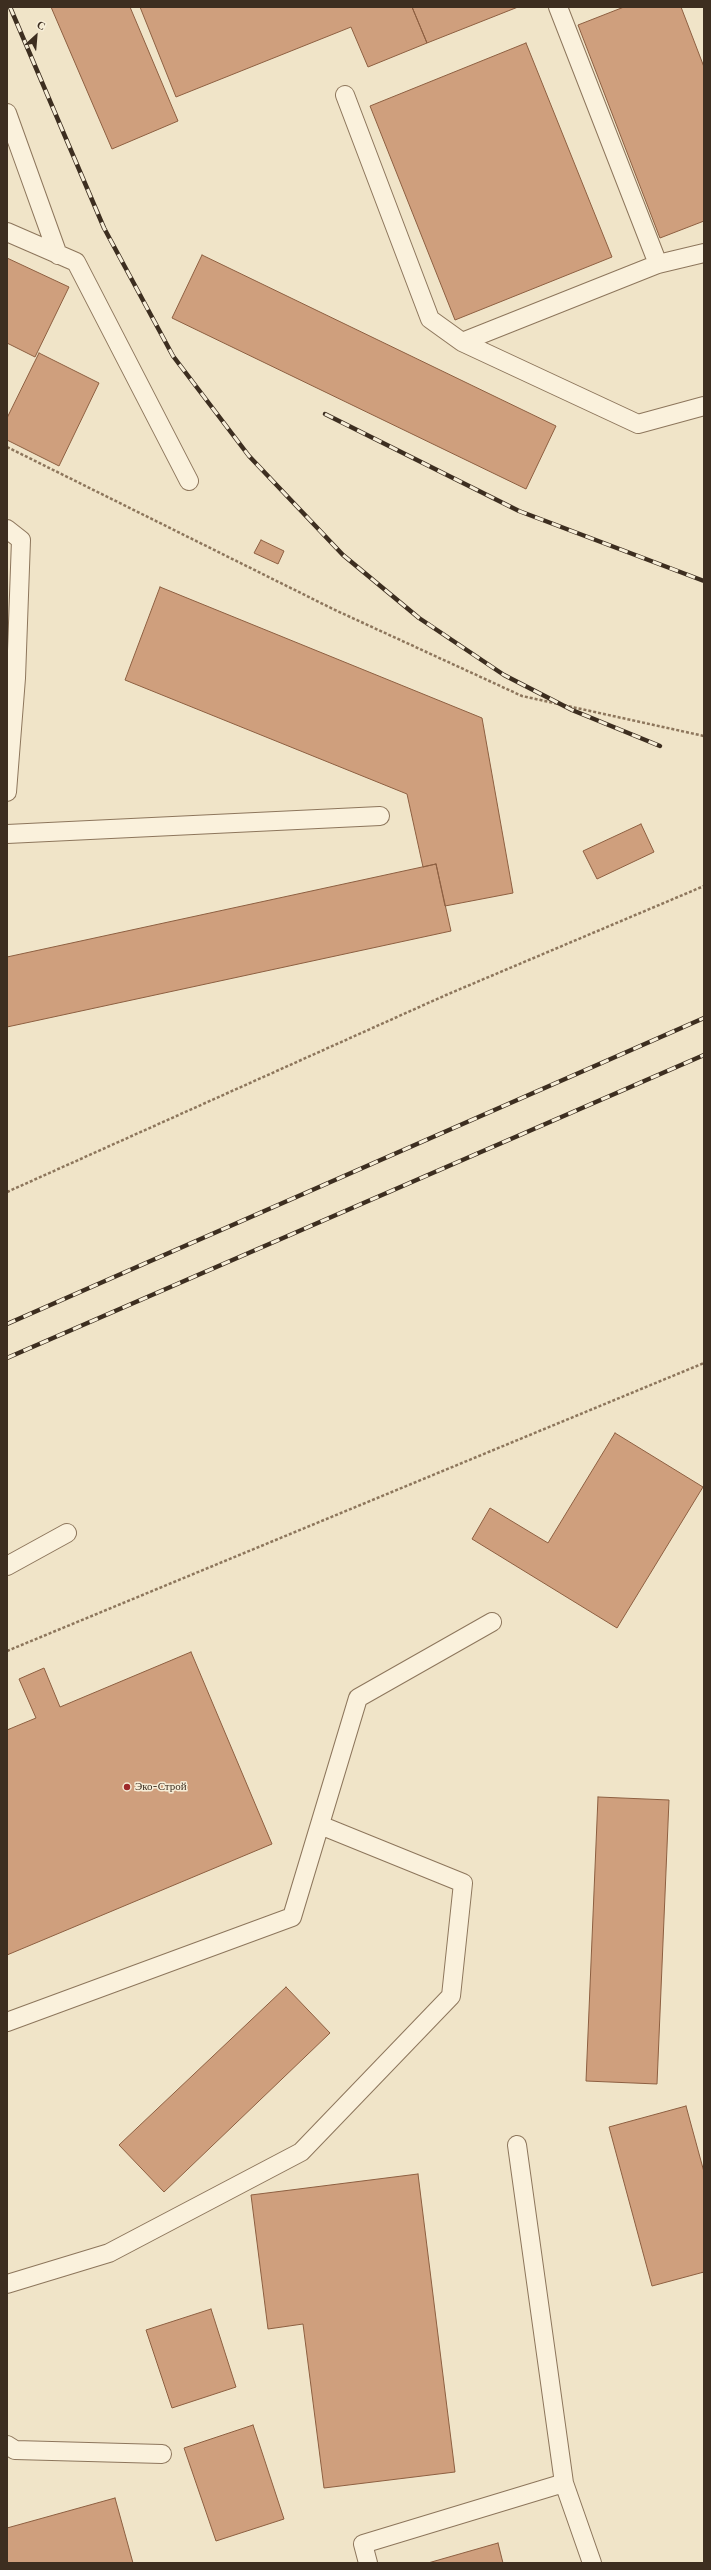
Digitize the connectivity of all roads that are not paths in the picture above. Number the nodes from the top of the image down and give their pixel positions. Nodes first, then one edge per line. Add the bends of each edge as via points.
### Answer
1 (558, 7) edge
2 (345, 95) dead end
3 (7, 113) edge
4 (7, 232) edge
5 (704, 253) edge
6 (58, 255) junction
7 (658, 264) junction
8 (462, 342) junction
9 (704, 406) edge
10 (189, 481) dead end
11 (7, 529) edge
12 (7, 792) edge
13 (380, 816) dead end
14 (7, 834) edge
15 (67, 1533) dead end
16 (7, 1566) edge
17 (492, 1622) dead end
18 (320, 1825) junction
19 (7, 2022) edge
20 (518, 2145) dead end
21 (7, 2284) edge
22 (7, 2445) edge
23 (162, 2454) dead end
24 (564, 2483) junction
25 (368, 2563) edge
26 (592, 2563) edge

1 - 7 lane
2 - 8 lane via 430,319
3 - 6 lane
4 - 6 lane
5 - 7 lane
6 - 10 lane via 76,262
7 - 8 lane
8 - 9 lane via 638,424
11 - 12 lane via 21,540 16,678
13 - 14 lane
15 - 16 lane
17 - 18 lane via 358,1698
18 - 19 lane via 292,1917
18 - 21 lane via 462,1883 450,1996 301,2152 109,2253
20 - 24 lane
22 - 23 lane via 15,2450
24 - 25 lane via 363,2544
24 - 26 lane

